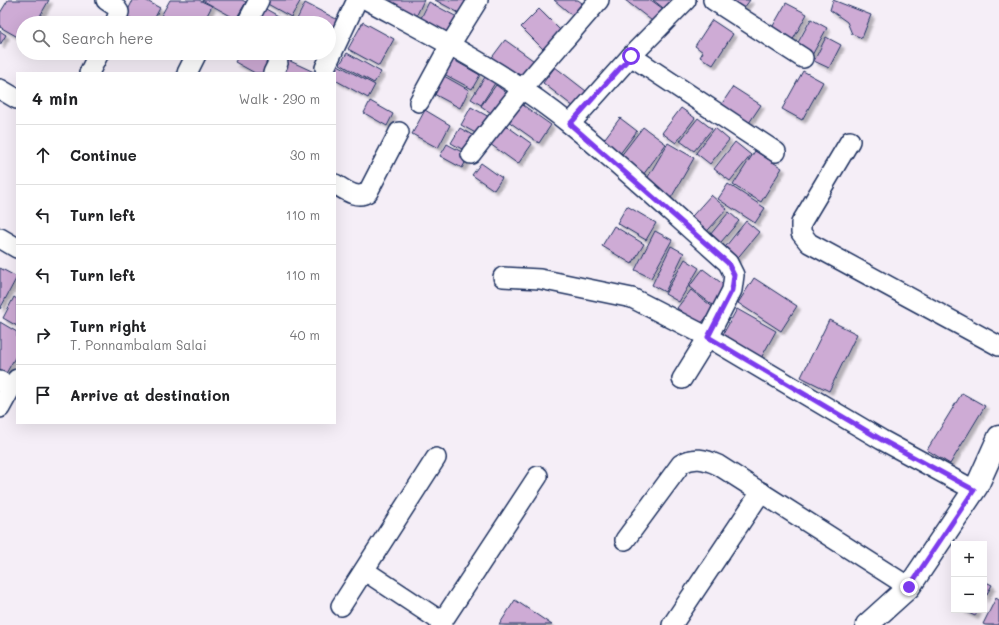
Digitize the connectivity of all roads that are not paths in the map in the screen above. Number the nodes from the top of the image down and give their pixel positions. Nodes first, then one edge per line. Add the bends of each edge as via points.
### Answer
1 (106, 0) edge
2 (259, 0) edge
3 (357, 0) edge
4 (367, 0) edge
5 (478, 0) edge
6 (599, 0) edge
7 (686, 0) edge
8 (715, 1) edge
9 (118, 16) edge
10 (251, 16) edge
11 (336, 45) edge
12 (450, 45) junction
13 (631, 56) junction
14 (803, 58) dead end
15 (96, 60) edge
16 (194, 60) edge
17 (329, 60) edge
18 (325, 68) dead end
19 (90, 72) edge
20 (188, 72) edge
21 (0, 89) edge
22 (522, 89) junction
23 (16, 98) edge
24 (419, 102) dead end
25 (570, 124) junction
26 (399, 132) dead end
27 (850, 141) dead end
28 (776, 152) dead end
29 (471, 154) dead end
30 (336, 185) edge
31 (0, 238) edge
32 (16, 247) edge
33 (503, 277) dead end
34 (708, 337) junction
35 (999, 346) edge
36 (682, 380) dead end
37 (9, 383) edge
38 (0, 408) edge
39 (999, 437) edge
40 (436, 458) dead end
41 (538, 476) dead end
42 (974, 490) junction
43 (761, 492) junction
44 (625, 540) dead end
45 (365, 571) junction
46 (909, 587) junction
47 (341, 606) dead end
48 (441, 624) edge
49 (672, 625) edge
50 (867, 625) edge

1 - 9 street via 115,6 119,12
2 - 10 street
3 - 11 street
4 - 12 street
5 - 12 street
6 - 22 street
7 - 13 street
8 - 14 street
12 - 22 street
12 - 24 street
13 - 25 street
13 - 28 street
15 - 19 street
16 - 20 street
17 - 18 street
21 - 23 street
22 - 25 street
22 - 29 street
25 - 34 street via 728,263 734,275 732,290
26 - 30 street via 368,192 363,196 355,195
27 - 35 street via 801,223 801,233 809,243
31 - 32 street
33 - 34 street via 540,279 632,298
34 - 36 street
34 - 42 street via 882,440
37 - 38 street
39 - 42 street
40 - 45 street
41 - 48 street
42 - 46 street
43 - 44 street via 718,465 703,459 688,459 681,464
43 - 46 street
43 - 49 street
45 - 47 street
45 - 48 street
46 - 50 street

